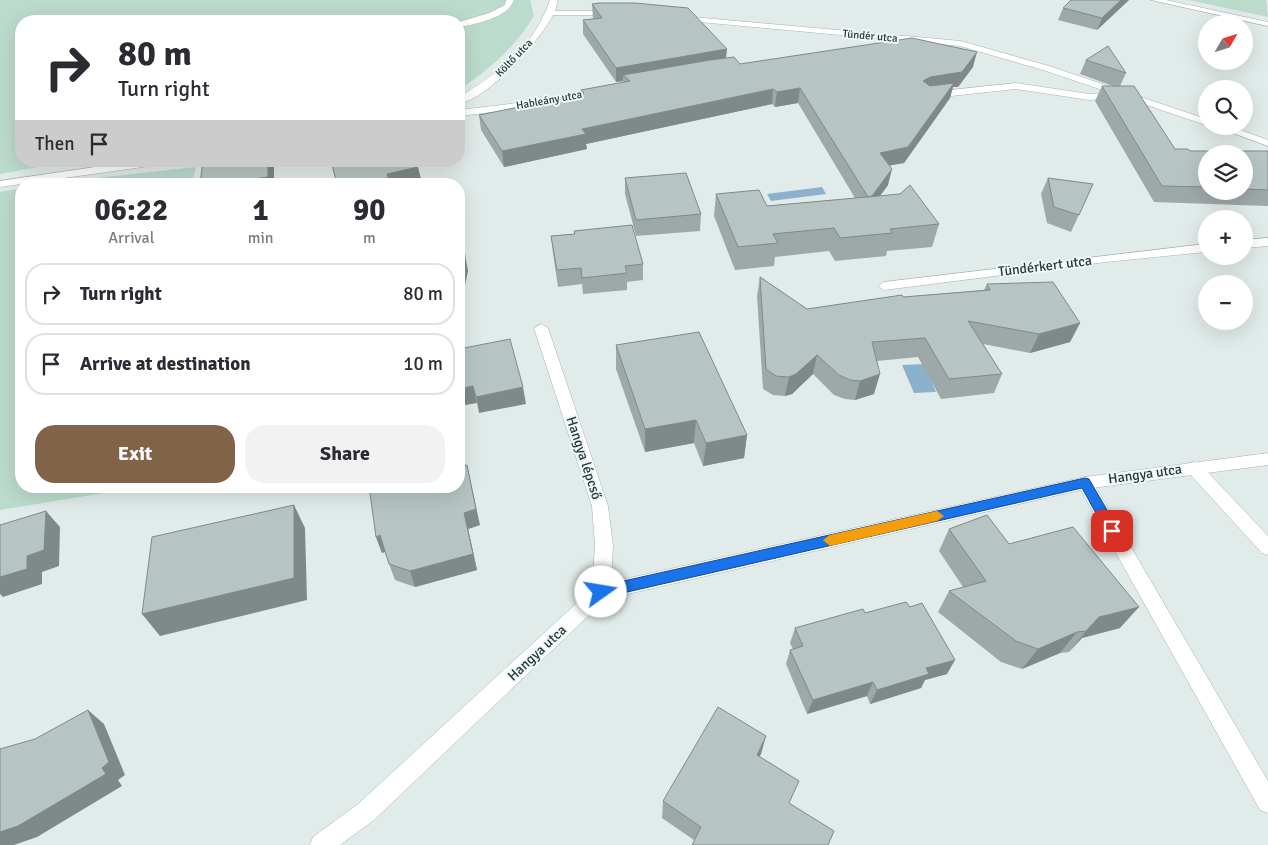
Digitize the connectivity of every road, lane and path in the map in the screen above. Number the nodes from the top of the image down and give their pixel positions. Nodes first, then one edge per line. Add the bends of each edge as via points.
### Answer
1 (510, 0) edge
2 (554, 0) edge
3 (1155, 0) edge
4 (552, 13) junction
5 (626, 13) edge
6 (673, 17) edge
7 (465, 23) edge
8 (1268, 24) edge
9 (935, 43) junction
10 (904, 48) edge
11 (611, 89) edge
12 (1124, 94) junction
13 (926, 96) edge
14 (465, 98) edge
15 (465, 112) edge
16 (1198, 119) edge
17 (1245, 135) edge
18 (1268, 143) edge
19 (116, 167) edge
20 (35, 178) edge
21 (15, 181) edge
22 (0, 184) edge
23 (1268, 242) edge
24 (1253, 243) edge
25 (1198, 249) edge
26 (884, 286) dead end
27 (541, 328) dead end
28 (1268, 459) edge
29 (1194, 468) junction
30 (1085, 482) junction
31 (1268, 548) edge
32 (601, 592) junction
33 (1268, 802) edge
34 (321, 845) edge

1 - 7 street via 508,6 492,15
2 - 4 street, Költő utca
3 - 8 street
4 - 5 street
4 - 14 street, Költő utca via 512,63 486,86
6 - 9 street, Tündér utca
9 - 10 street
9 - 12 street, Tündér utca via 990,50
11 - 15 street, Hableány utca
12 - 13 street via 1089,97 1016,86
12 - 16 street, Tündér utca
17 - 18 street
19 - 20 street
21 - 22 street
23 - 24 street
25 - 26 street, Tündérkert utca
27 - 32 street, Hangya lépcső via 600,506 604,545
28 - 29 street, Hangya utca
29 - 30 street, Hangya utca
29 - 31 street
30 - 32 street, Hangya utca
30 - 33 street
32 - 34 street, Hangya utca via 366,812

